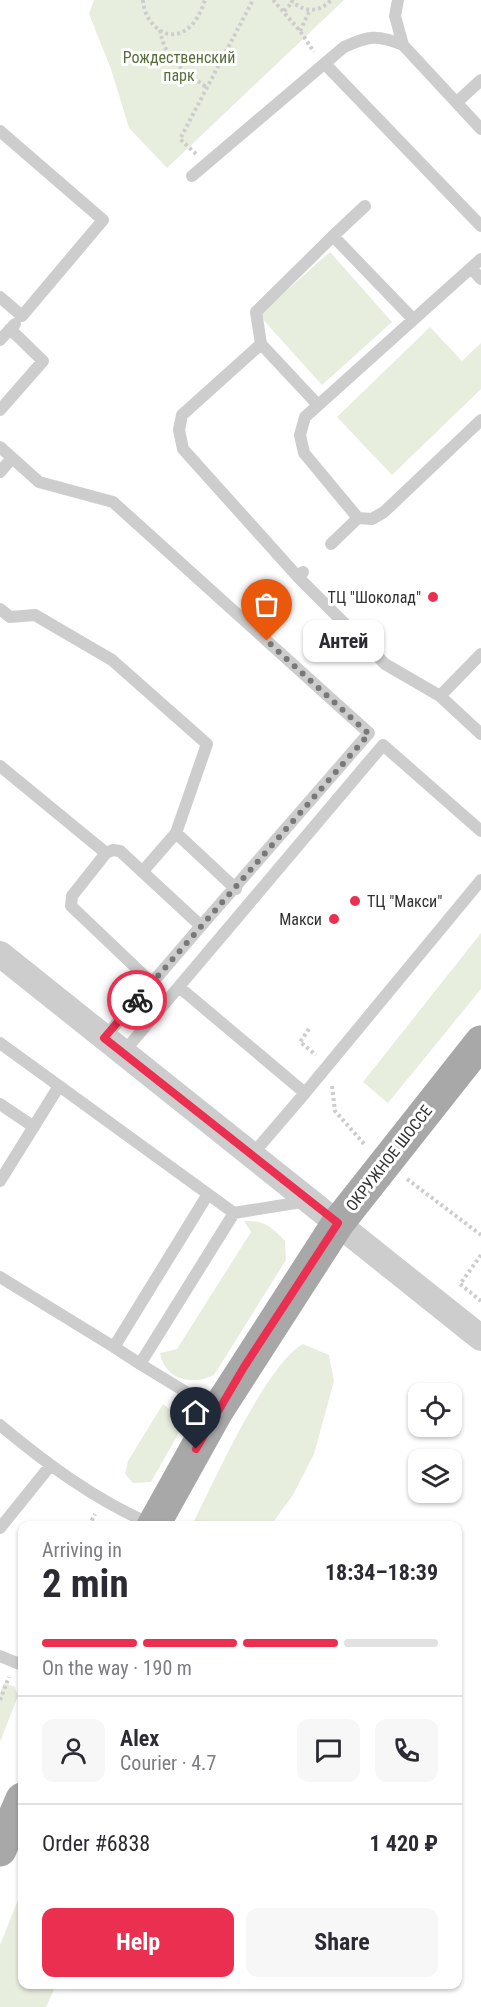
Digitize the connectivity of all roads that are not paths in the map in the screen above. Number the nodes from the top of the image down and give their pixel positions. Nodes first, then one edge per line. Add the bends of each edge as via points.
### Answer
1 (398, 0) edge
2 (403, 45) junction
3 (324, 64) junction
4 (481, 80) edge
5 (457, 102) junction
6 (481, 129) edge
7 (0, 131) edge
8 (192, 176) dead end
9 (365, 206) dead end
10 (481, 226) edge
11 (333, 236) junction
12 (481, 259) edge
13 (472, 268) junction
14 (481, 279) edge
15 (0, 297) edge
16 (22, 316) junction
17 (414, 319) junction
18 (10, 329) junction
19 (0, 340) edge
20 (261, 344) junction
21 (318, 405) junction
22 (0, 410) edge
23 (481, 420) edge
24 (0, 447) edge
25 (12, 458) junction
26 (0, 472) edge
27 (358, 518) junction
28 (332, 544) dead end
29 (0, 609) edge
30 (481, 654) edge
31 (440, 696) junction
32 (481, 734) edge
33 (0, 766) edge
34 (481, 831) edge
35 (176, 833) junction
36 (106, 853) junction
37 (143, 871) junction
38 (481, 880) edge
39 (236, 889) junction
40 (201, 926) junction
41 (0, 954) edge
42 (152, 982) junction
43 (179, 987) junction
44 (481, 1042) edge
45 (0, 1043) edge
46 (113, 1046) junction
47 (59, 1086) junction
48 (305, 1094) junction
49 (0, 1104) edge
50 (34, 1127) junction
51 (251, 1156) junction
52 (5, 1162) edge
53 (0, 1181) edge
54 (208, 1194) junction
55 (309, 1201) junction
56 (234, 1213) junction
57 (338, 1223) junction
58 (0, 1277) edge
59 (481, 1338) edge
60 (114, 1347) junction
61 (140, 1364) junction
62 (217, 1411) junction
63 (0, 1425) edge
64 (50, 1466) junction
65 (144, 1521) edge
66 (155, 1521) edge
67 (0, 1528) edge
68 (0, 1656) edge
69 (18, 1663) edge
70 (18, 1807) edge
71 (0, 1850) edge

1 - 2 lane via 395,16
2 - 3 lane via 386,38 367,37 344,46
2 - 5 lane
3 - 8 lane
3 - 10 lane
4 - 5 lane
5 - 6 lane
7 - 16 lane via 103,220
9 - 11 lane
11 - 17 lane
11 - 20 lane via 256,312
12 - 13 lane
13 - 14 lane
13 - 17 lane
15 - 16 lane
16 - 18 lane
17 - 21 lane
18 - 19 lane
18 - 22 lane via 43,361
20 - 21 lane
20 - 31 lane via 182,415 179,430 183,449 385,664
21 - 27 lane via 305,417 300,435 303,453
23 - 27 lane via 384,512 372,519
24 - 25 lane
25 - 26 lane
25 - 39 lane via 39,483 113,502 369,734
27 - 28 lane
29 - 35 lane via 10,617 35,615 112,660 207,744
30 - 31 lane
31 - 32 lane
33 - 36 lane
34 - 43 lane via 384,745
35 - 37 lane
35 - 39 lane
36 - 37 lane via 120,851
36 - 42 lane via 72,896 71,906
37 - 40 lane
38 - 48 lane
39 - 40 lane
40 - 42 lane
41 - 46 street
42 - 46 lane
43 - 46 lane
43 - 48 lane
44 - 57 main road, ОКРУЖНОЕ ШОССЕ
45 - 47 lane
46 - 51 street
47 - 50 lane
47 - 54 lane
48 - 51 lane
49 - 50 lane
50 - 52 lane
51 - 55 street
52 - 53 lane
54 - 56 lane
54 - 60 lane
55 - 56 lane
55 - 57 street
56 - 61 lane
57 - 59 street
57 - 62 main road, ОКРУЖНОЕ ШОССЕ
58 - 60 lane
60 - 61 lane
61 - 62 lane
62 - 66 main road, ОКРУЖНОЕ ШОССЕ
63 - 64 lane
64 - 65 lane via 112,1506
64 - 67 lane
68 - 69 lane
70 - 71 main road

